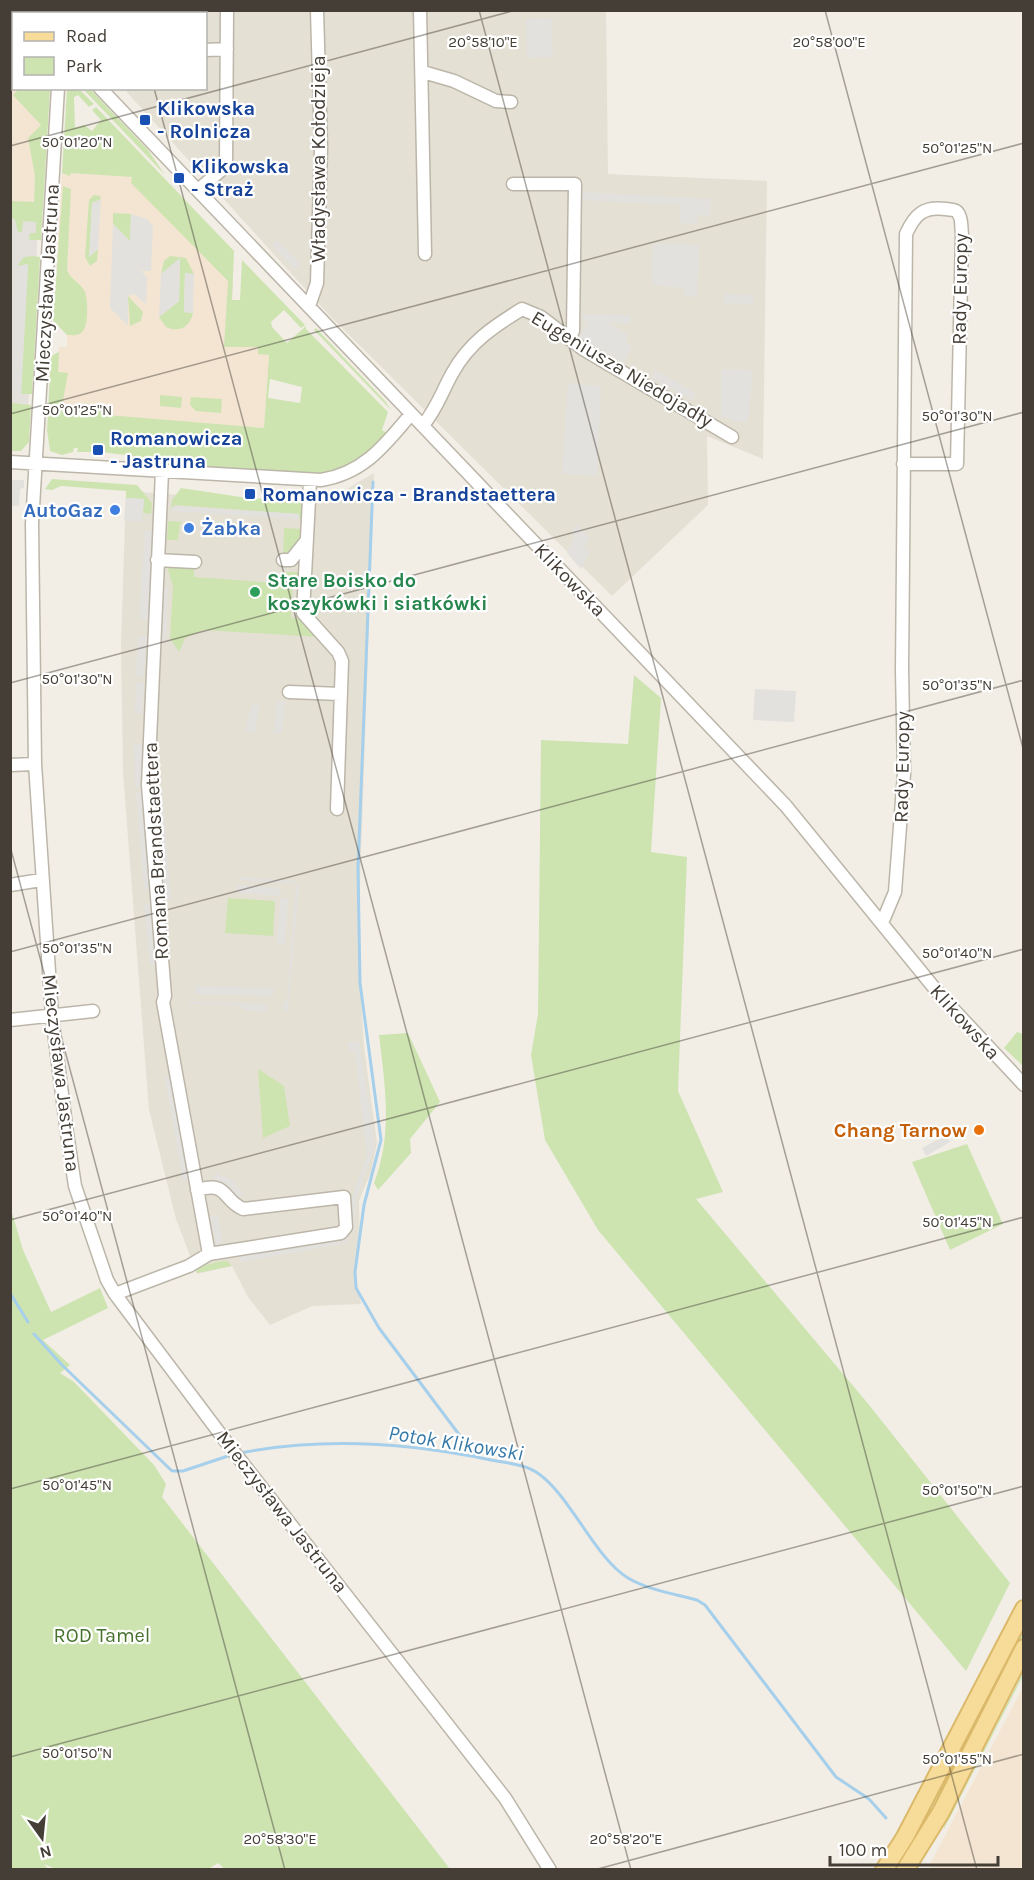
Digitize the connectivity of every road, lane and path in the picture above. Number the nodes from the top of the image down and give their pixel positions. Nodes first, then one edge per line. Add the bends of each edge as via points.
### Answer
1 (227, 10) edge
2 (317, 10) edge
3 (420, 10) edge
4 (227, 49) junction
5 (207, 50) edge
6 (423, 72) junction
7 (58, 90) edge
8 (103, 90) edge
9 (511, 102) dead end
10 (513, 184) dead end
11 (198, 190) junction
12 (426, 254) dead end
13 (309, 306) junction
14 (569, 339) junction
15 (411, 414) junction
16 (423, 425) junction
17 (732, 437) dead end
18 (10, 462) edge
19 (37, 464) junction
20 (903, 464) junction
21 (162, 471) junction
22 (310, 481) junction
23 (307, 540) junction
24 (157, 556) junction
25 (195, 558) dead end
26 (306, 564) junction
27 (289, 692) dead end
28 (341, 694) junction
29 (35, 764) junction
30 (10, 765) edge
31 (337, 809) dead end
32 (41, 880) junction
33 (10, 885) edge
34 (882, 923) junction
35 (93, 1011) dead end
36 (52, 1016) junction
37 (10, 1020) edge
38 (1023, 1085) edge
39 (197, 1190) junction
40 (209, 1254) junction
41 (115, 1294) junction
42 (1023, 1609) edge
43 (1023, 1648) edge
44 (550, 1869) edge
45 (884, 1869) edge
46 (905, 1869) edge

1 - 4 street
2 - 13 street, Władysława Kołodzieja via 321,148 317,283
3 - 6 street
4 - 5 street
4 - 11 street via 226,166
6 - 9 street via 454,81 496,101
6 - 12 street
7 - 19 street, Mieczysława Jastruna
8 - 11 street, Klikowska
10 - 14 street via 574,184 573,331
11 - 13 street, Klikowska
13 - 15 street, Klikowska
14 - 16 street, Eugeniusza Niedojadły via 541,317 522,309 479,338 459,360 435,411
14 - 17 street, Eugeniusza Niedojadły
15 - 16 street, Klikowska
15 - 22 street via 368,462 340,476
16 - 34 street, Klikowska via 786,806
18 - 19 street
19 - 21 street
19 - 29 street, Mieczysława Jastruna via 32,524
20 - 20 street, Rady Europy via 906,234 923,210 956,210 962,234 957,464
20 - 34 street, Rady Europy via 904,774 895,892
21 - 22 street
21 - 24 street, Romana Brandstaettera
22 - 23 street
23 - 26 street
23 - 26 street via 291,560 283,563 300,567
24 - 25 street
24 - 39 street, Romana Brandstaettera via 148,785 163,1002
26 - 28 street via 303,613 338,652 342,661
27 - 28 street
28 - 31 street
29 - 30 street
29 - 32 street, Mieczysława Jastruna
32 - 33 street
32 - 36 street, Mieczysława Jastruna
34 - 38 street, Klikowska via 953,1011
35 - 36 street
36 - 37 street
36 - 41 street, Mieczysława Jastruna via 75,1186
39 - 40 street, Romana Brandstaettera
39 - 40 street via 217,1187 243,1209 344,1197 346,1204 347,1222 341,1233
40 - 41 street via 189,1266
41 - 44 street, Mieczysława Jastruna via 505,1798
42 - 45 main road via 905,1838
43 - 46 main road via 940,1812

